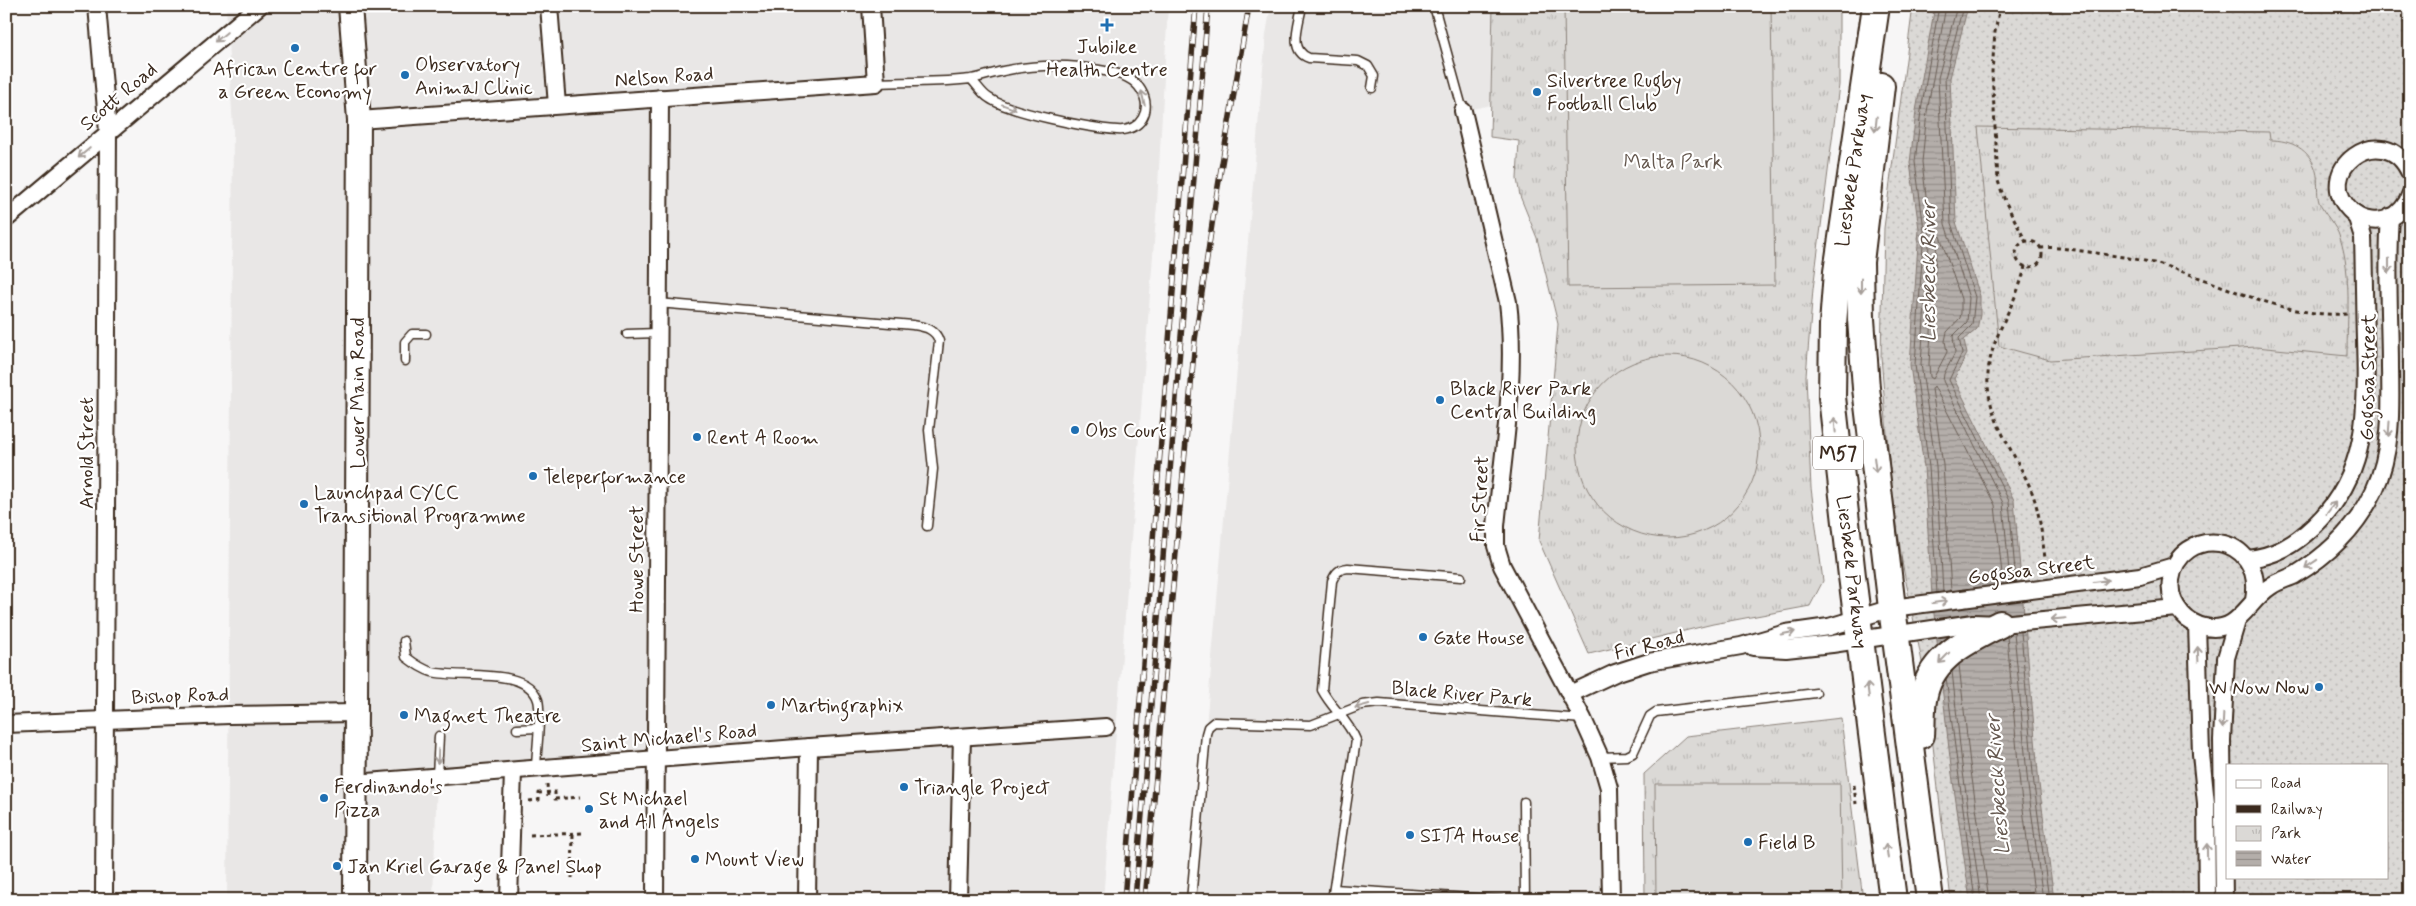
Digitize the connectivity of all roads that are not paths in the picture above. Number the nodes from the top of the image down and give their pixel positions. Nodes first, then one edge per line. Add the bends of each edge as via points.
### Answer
1 (97, 6) edge
2 (259, 6) edge
3 (350, 6) edge
4 (549, 6) edge
5 (871, 6) edge
6 (1302, 6) edge
7 (1433, 6) edge
8 (1876, 6) edge
9 (1890, 6) edge
10 (971, 79) junction
11 (876, 83) junction
12 (1372, 88) dead end
13 (660, 98) junction
14 (557, 105) junction
15 (1463, 111) joint
16 (359, 120) junction
17 (108, 132) junction
18 (2403, 157) edge
19 (2410, 173) edge
20 (2409, 198) edge
21 (2356, 215) junction
22 (2390, 217) junction
23 (6, 219) edge
24 (658, 303) junction
25 (658, 333) junction
26 (426, 334) dead end
27 (627, 334) dead end
28 (405, 361) dead end
29 (927, 526) dead end
30 (2248, 559) junction
31 (2174, 566) junction
32 (1461, 578) dead end
33 (2254, 600) junction
34 (1892, 608) junction
35 (2176, 608) junction
36 (2237, 621) junction
37 (2000, 624) junction
38 (2197, 625) junction
39 (1860, 629) junction
40 (1895, 634) junction
41 (404, 641) dead end
42 (1816, 693) dead end
43 (1570, 694) junction
44 (355, 713) junction
45 (1340, 714) junction
46 (106, 719) junction
47 (1583, 719) junction
48 (6, 724) edge
49 (1106, 727) dead end
50 (537, 728) junction
51 (517, 729) dead end
52 (439, 736) dead end
53 (962, 737) junction
54 (809, 747) junction
55 (1600, 757) junction
56 (657, 760) junction
57 (536, 769) junction
58 (513, 771) junction
59 (437, 776) junction
60 (355, 783) junction
61 (1916, 783) junction
62 (1524, 802) dead end
63 (1334, 889) junction
64 (104, 900) edge
65 (355, 900) edge
66 (509, 900) edge
67 (655, 900) edge
68 (807, 900) edge
69 (958, 900) edge
70 (1191, 900) edge
71 (1332, 900) edge
72 (1502, 900) edge
73 (1525, 900) edge
74 (1611, 900) edge
75 (1893, 900) edge
76 (1930, 900) edge
77 (2207, 900) edge
78 (2224, 900) edge

1 - 17 street, Arnold Street
2 -> 17 street, Scott Road
3 - 16 street, Lower Main Road
4 - 14 street
5 - 11 street
6 - 12 lane via 1296,41 1302,56 1358,61 1368,66 1374,76
7 - 15 lane
39 -> 8 main road, Liesbeek Parkway / M57 via 1837,452 1832,352 1838,263
9 -> 34 main road, Liesbeek Parkway / M57 via 1860,272 1866,388
10 -> 10 lane, Nelson Road via 988,98 1010,108 1126,131 1138,126 1144,117 1146,101 1141,89 1114,72 1044,65
10 - 11 lane, Nelson Road
11 - 13 street, Nelson Road
13 - 14 street, Nelson Road
13 - 24 street, Howe Street
14 - 16 street, Nelson Road
15 - 43 street, Fir Street via 1512,330 1496,546 1502,566
16 - 44 street, Lower Main Road
17 -> 23 street, Scott Road
17 - 46 street, Arnold Street
18 - 19 street
18 - 21 street via 2373,148 2352,156 2344,165 2339,187 2342,198
20 - 22 street via 2401,210
21 - 22 street via 2378,221
30 -> 21 street, Gogosoa Street via 2268,557 2290,546 2315,525 2336,500 2358,457 2365,423 2366,381 2363,237
22 -> 33 street, Gogosoa Street via 2389,434 2380,474 2362,512 2334,546 2309,566
24 - 25 street, Howe Street
24 - 29 lane via 913,324 930,329 939,341 929,430 934,469
25 - 27 lane
25 - 56 street, Howe Street
26 - 28 lane via 412,334 405,342
30 - 31 street via 2224,544 2209,543 2195,546
30 - 33 street via 2254,572
34 -> 31 street, Gogosoa Street via 2140,576
31 - 35 street via 2170,580
32 - 45 lane via 1348,568 1335,574 1322,690
33 - 36 street
34 - 39 street, Fir Road
34 - 40 main road, Liesbeek Parkway / M57
35 -> 37 street
35 - 38 street
36 - 38 street via 2224,627
36 -> 78 street via 2226,658 2222,740
37 - 40 street via 1973,623
37 -> 61 main road via 1956,647 1929,679 1923,701
77 -> 38 street via 2206,803 2201,754
39 - 40 street, Fir Road
39 - 43 street, Fir Road via 1786,649 1741,646 1641,664
75 -> 39 main road, Liesbeek Parkway / M57
40 - 61 main road, Liesbeek Parkway / M57
41 - 50 lane via 406,657 418,667 432,672 511,678 527,684 538,700
42 - 55 lane via 1656,712 1650,716 1633,753
43 - 47 street, Fir Street
44 - 46 street, Bishop Road
44 - 60 street, Lower Main Road
47 -> 45 lane, Black River Park via 1379,703
45 - 63 lane via 1356,740
45 - 70 lane, Black River Park via 1311,725 1222,721 1208,727
46 - 48 street, Bishop Road
46 - 64 street, Arnold Street
47 - 55 street, Fir Street
49 - 53 street, Saint Michael's Road
50 - 51 lane
50 - 57 lane
52 -> 59 lane
53 - 54 street, Saint Michael's Road
53 - 69 street
54 - 56 street, Saint Michael's Road
54 - 68 street
55 - 74 street, Fir Street via 1609,788
56 - 57 street, Saint Michael's Road
56 - 67 street, Howe Street
57 - 58 street, Saint Michael's Road
58 - 59 street, Saint Michael's Road
58 - 66 street
59 - 60 street, Saint Michael's Road
60 - 65 street, Lower Main Road
61 - 76 main road, Liesbeek Parkway / M57
62 - 73 lane
63 - 71 lane
63 - 72 lane

